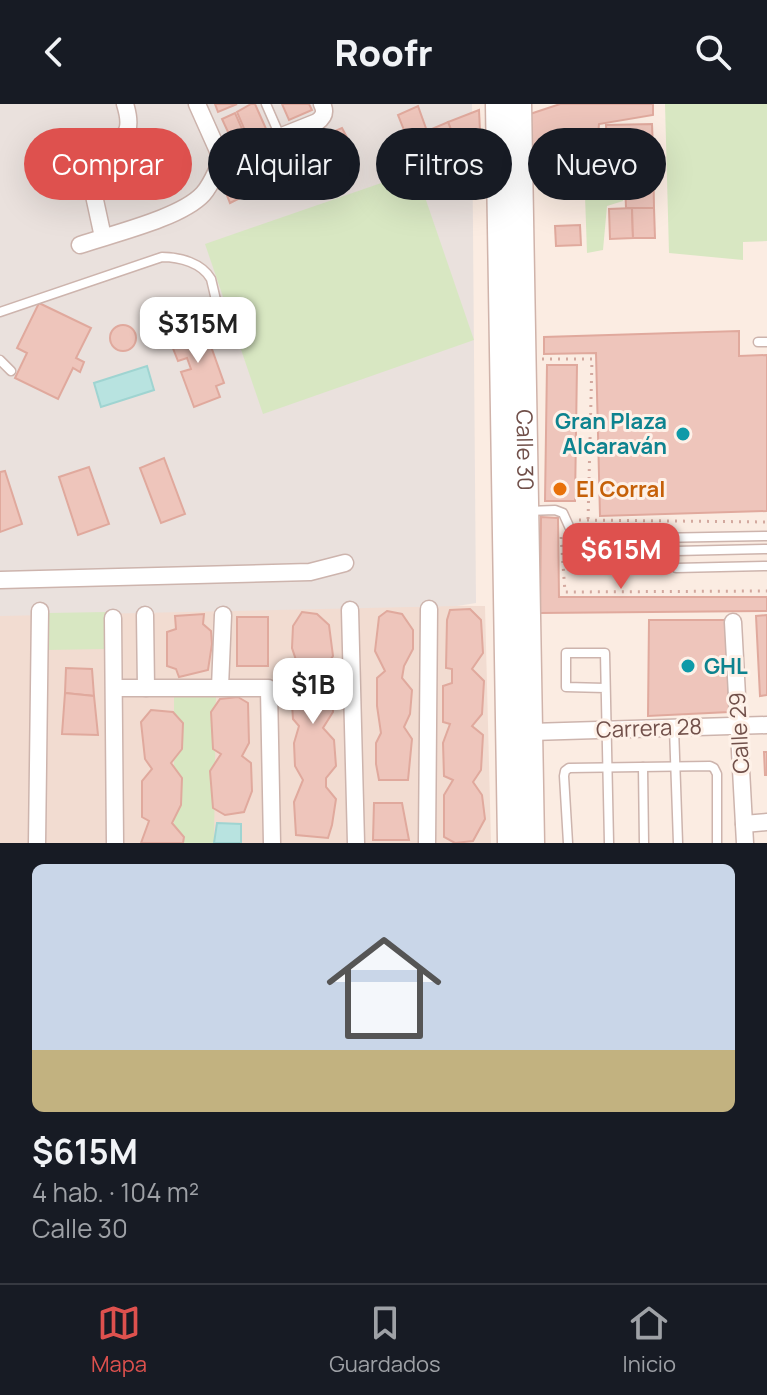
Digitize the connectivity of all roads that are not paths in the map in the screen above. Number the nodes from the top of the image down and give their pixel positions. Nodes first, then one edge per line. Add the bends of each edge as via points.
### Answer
1 (125, 104) edge
2 (197, 104) edge
3 (266, 104) edge
4 (322, 104) edge
5 (498, 104) edge
6 (519, 104) edge
7 (129, 128) edge
8 (277, 128) edge
9 (303, 128) edge
10 (208, 129) edge
11 (208, 187) edge
12 (95, 200) edge
13 (103, 237) junction
14 (80, 245) dead end
15 (0, 312) edge
16 (225, 338) dead end
17 (0, 360) edge
18 (11, 371) dead end
19 (527, 511) junction
20 (767, 536) edge
21 (592, 541) dead end
22 (767, 549) edge
23 (582, 555) dead end
24 (671, 561) junction
25 (643, 562) dead end
26 (345, 563) dead end
27 (767, 566) edge
28 (0, 580) edge
29 (429, 609) dead end
30 (350, 610) dead end
31 (40, 611) dead end
32 (145, 615) dead end
33 (223, 615) dead end
34 (113, 618) dead end
35 (733, 622) dead end
36 (220, 687) junction
37 (115, 688) junction
38 (146, 688) junction
39 (605, 688) junction
40 (738, 725) junction
41 (767, 725) edge
42 (674, 727) junction
43 (606, 729) junction
44 (531, 732) junction
45 (607, 767) junction
46 (643, 767) junction
47 (675, 767) junction
48 (767, 822) edge
49 (744, 824) junction
50 (37, 843) edge
51 (115, 843) edge
52 (272, 843) edge
53 (356, 843) edge
54 (427, 843) edge
55 (510, 843) edge
56 (532, 843) edge
57 (568, 843) edge
58 (609, 843) edge
59 (644, 843) edge
60 (678, 843) edge
61 (717, 843) edge
62 (745, 843) edge

1 - 7 street
2 - 10 street
3 - 8 lane
4 - 9 street via 323,117
5 - 55 main road, Calle 30
6 - 19 main road, Calle 30
11 - 13 street via 193,203
12 - 13 street
13 - 14 street
15 - 16 lane via 171,257 207,272
17 - 18 lane
19 - 23 lane via 563,513
19 - 44 main road, Calle 30
20 - 21 lane
22 - 24 lane via 675,551
24 - 25 lane
24 - 27 lane via 676,568
26 - 28 street via 310,572
29 - 54 street
30 - 53 street
31 - 50 street
32 - 38 street
33 - 36 street
34 - 37 street
35 - 40 street, Calle 29
36 - 38 street
36 - 52 street via 269,690
37 - 38 street
37 - 51 street
39 - 39 lane via 566,687 566,653 605,653
39 - 43 lane
40 - 41 street, Carrera 28
40 - 42 street, Carrera 28
40 - 49 street, Calle 29
42 - 43 street, Carrera 28
42 - 47 lane
43 - 44 street, Carrera 28
43 - 45 lane
44 - 56 main road, Calle 30
45 - 46 lane
45 - 57 lane via 565,771
45 - 58 lane
46 - 47 lane
46 - 59 lane
47 - 60 lane
47 - 61 lane via 714,768
48 - 49 street
49 - 62 street, Calle 29

